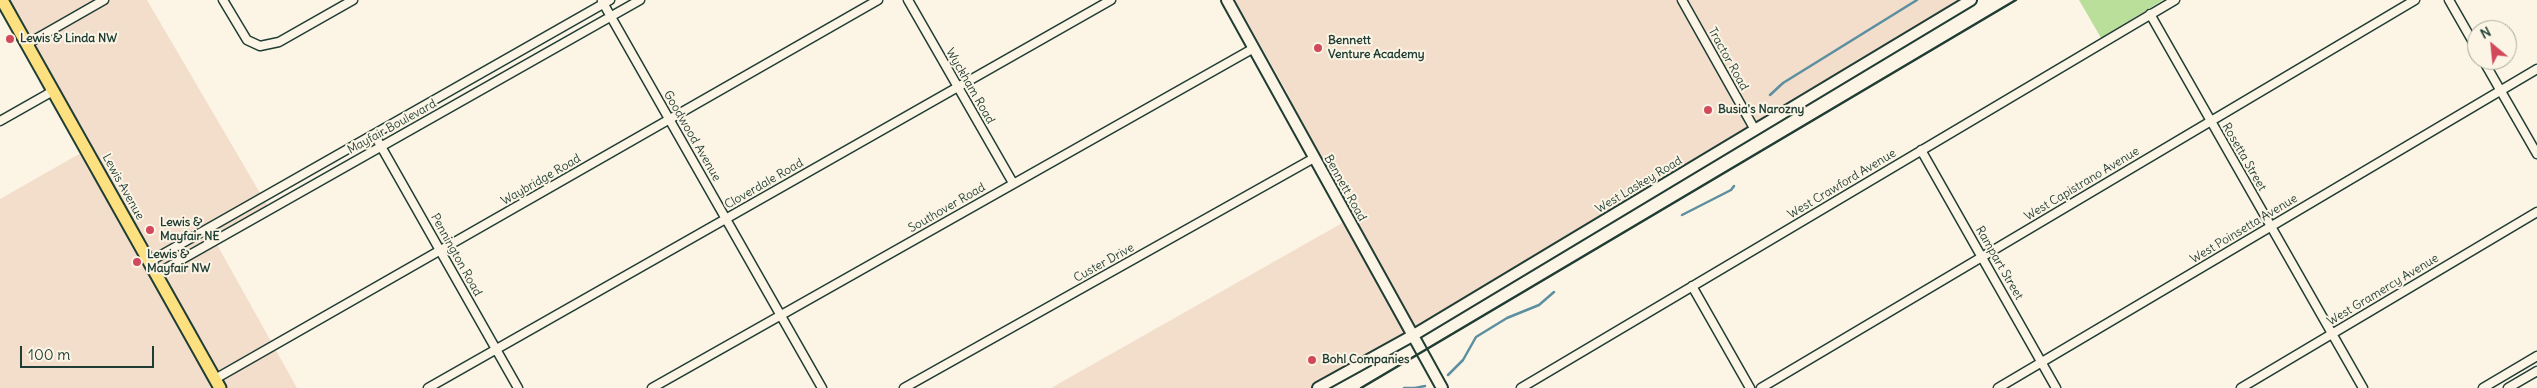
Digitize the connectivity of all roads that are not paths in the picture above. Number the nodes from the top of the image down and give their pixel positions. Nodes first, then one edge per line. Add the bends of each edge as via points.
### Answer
1 (2, 0) edge
2 (104, 0) edge
3 (223, 0) edge
4 (353, 0) edge
5 (640, 0) edge
6 (878, 0) edge
7 (908, 0) edge
8 (1111, 0) edge
9 (1227, 0) edge
10 (1682, 0) edge
11 (1971, 0) edge
12 (2175, 0) edge
13 (2415, 0) edge
14 (2449, 0) edge
15 (605, 1) edge
16 (2150, 14) junction
17 (611, 16) junction
18 (2467, 32) edge
19 (27, 44) junction
20 (1254, 48) junction
21 (2537, 69) edge
22 (2489, 70) edge
23 (958, 87) junction
24 (2500, 90) junction
25 (53, 91) junction
26 (670, 120) junction
27 (2211, 120) junction
28 (0, 121) edge
29 (1755, 130) junction
30 (374, 134) junction
31 (381, 146) junction
32 (1921, 150) junction
33 (2537, 154) edge
34 (1314, 158) junction
35 (1013, 184) junction
36 (2537, 212) edge
37 (726, 219) junction
38 (2271, 226) junction
39 (440, 251) junction
40 (1982, 256) junction
41 (150, 262) junction
42 (156, 274) junction
43 (1692, 286) junction
44 (781, 315) junction
45 (2332, 334) junction
46 (1412, 336) junction
47 (496, 350) junction
48 (2537, 356) edge
49 (2042, 362) junction
50 (2523, 365) junction
51 (2537, 371) edge
52 (2529, 375) junction
53 (218, 384) edge
54 (428, 388) edge
55 (518, 388) edge
56 (652, 388) edge
57 (822, 388) edge
58 (904, 388) edge
59 (1318, 388) edge
60 (1442, 388) edge
61 (1521, 388) edge
62 (1750, 388) edge
63 (1761, 388) edge
64 (1998, 388) edge
65 (2056, 388) edge
66 (2240, 388) edge
67 (2363, 388) edge
68 (2483, 388) edge
69 (2508, 388) edge

1 - 19 main road, Lewis Avenue
2 - 19 street
3 - 4 street via 247,40 260,46 280,42
5 - 17 street, Mayfair Boulevard
6 - 26 street, Waybridge Road
7 - 23 street, Wyckham Road
8 - 23 street, Cloverdale Road
9 - 20 main road, Bennett Road
10 - 29 street, Tractor Road
11 - 29 main road, West Laskey Road
12 - 16 street, West Crawford Avenue
13 - 27 street, West Capistrano Avenue
14 - 18 street
15 - 17 street, Goodwood Avenue
15 - 30 street, Mayfair Boulevard
16 - 27 street, Rosetta Street
16 - 32 street, West Crawford Avenue
17 - 26 street, Goodwood Avenue
17 - 31 street, Mayfair Boulevard
19 - 25 main road, Lewis Avenue
20 - 34 main road, Bennett Road
20 - 35 street, Southover Road
21 - 24 street, West Poinsetta Avenue
22 - 24 street
23 - 35 street, Wyckham Road
23 - 37 street, Cloverdale Road
24 - 33 street
24 - 38 street, West Poinsetta Avenue
25 - 28 street
25 - 41 main road, Lewis Avenue
26 - 37 street, Goodwood Avenue
26 - 39 street, Waybridge Road
27 - 38 street, Rosetta Street
27 - 40 street, West Capistrano Avenue
29 - 46 main road, West Laskey Road
30 - 31 street, Pennington Road
30 - 41 street, Mayfair Boulevard
31 - 39 street, Pennington Road
31 - 42 street, Mayfair Boulevard
32 - 40 street, Rampart Street
32 - 43 street, West Crawford Avenue
34 - 46 main road, Bennett Road
34 - 58 street, Custer Drive
35 - 44 street, Southover Road
36 - 45 street, West Gramercy Avenue
37 - 44 street, Goodwood Avenue
37 - 47 street, Cloverdale Road
38 - 45 street, Rosetta Street
38 - 49 street, West Poinsetta Avenue
39 - 47 street, Pennington Road
39 - 53 street, Waybridge Road
40 - 49 street, Rampart Street
40 - 63 street, West Capistrano Avenue
41 - 42 main road, Lewis Avenue
42 - 53 main road, Lewis Avenue
43 - 61 street, West Crawford Avenue
43 - 62 street
44 - 56 street, Southover Road
44 - 57 street, Goodwood Avenue
45 - 66 street, West Gramercy Avenue
45 - 67 street, Rosetta Street
46 - 59 main road, West Laskey Road
46 - 60 main road, Bennett Road
47 - 54 street, Cloverdale Road
47 - 55 street, Pennington Road
48 - 50 street
49 - 64 street, West Poinsetta Avenue
49 - 65 street, Rampart Street
50 - 52 street
50 - 68 street
51 - 52 street
52 - 69 street

